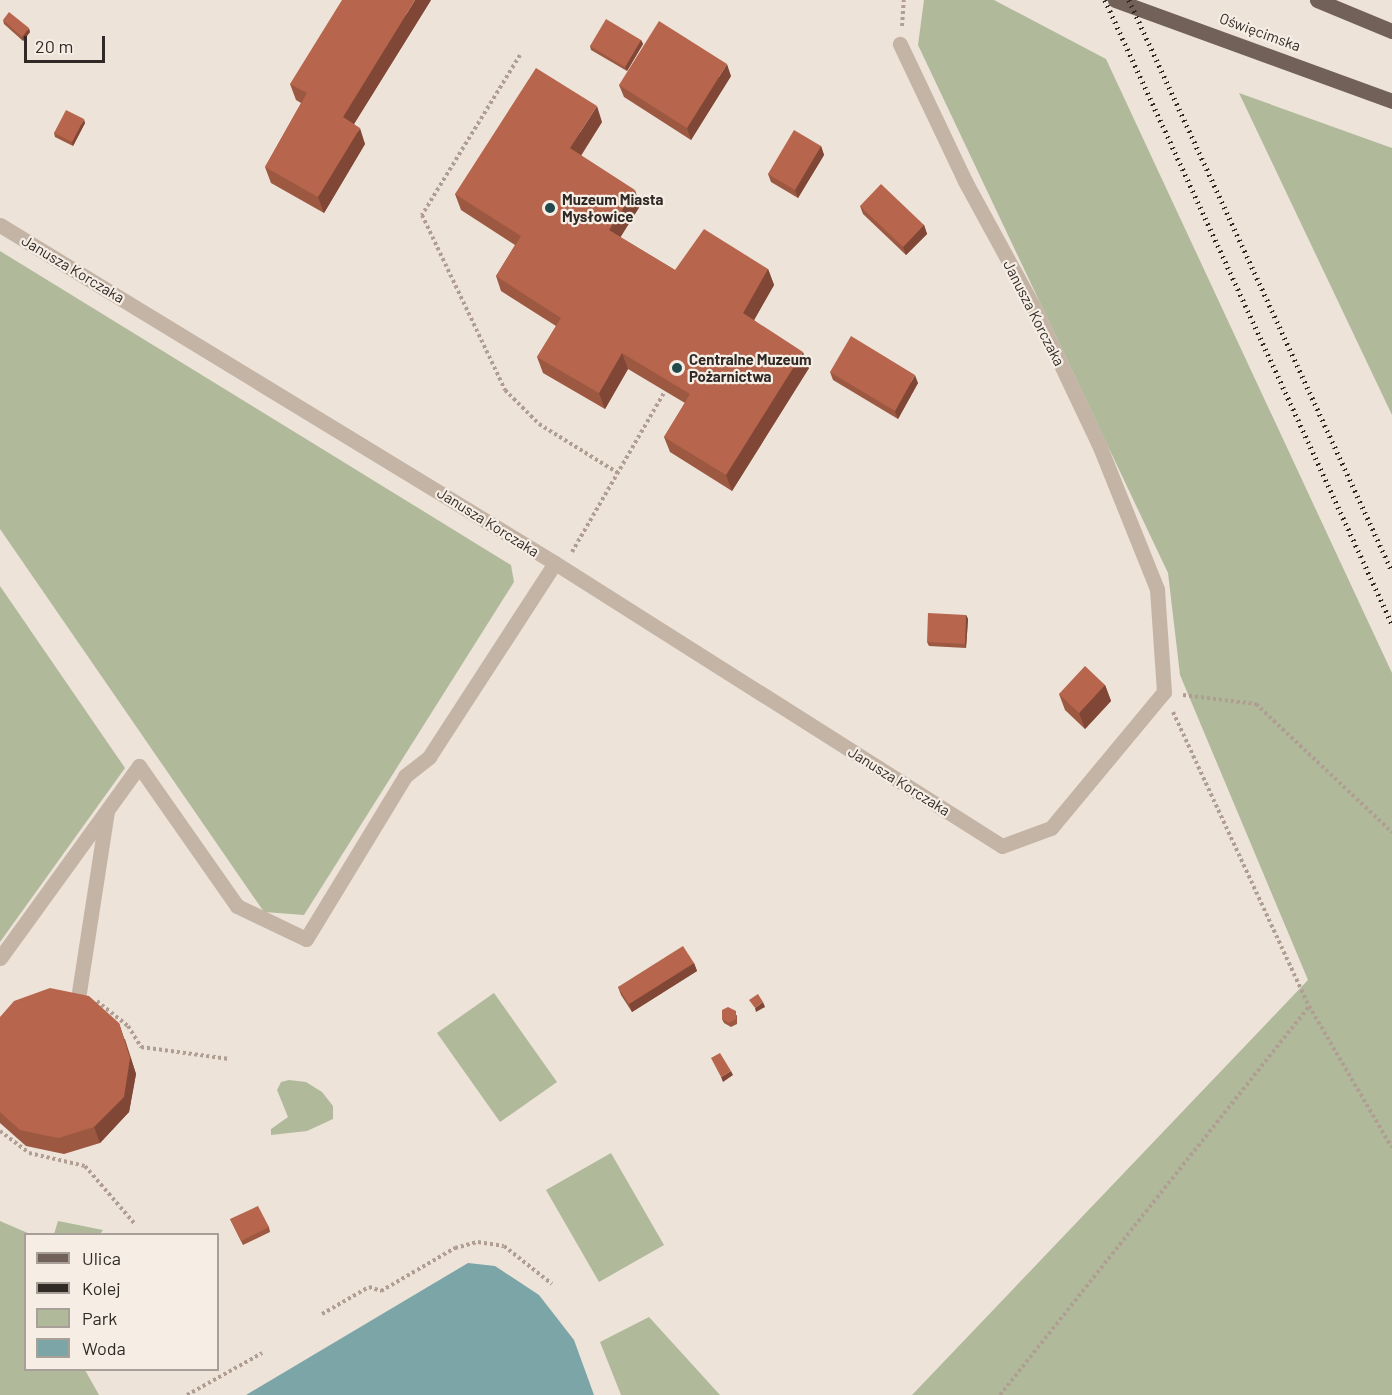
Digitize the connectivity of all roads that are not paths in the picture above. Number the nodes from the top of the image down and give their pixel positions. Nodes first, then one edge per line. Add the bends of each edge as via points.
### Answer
1 (1115, 0) edge
2 (1317, 0) edge
3 (1392, 31) edge
4 (900, 44) dead end
5 (1392, 101) edge
6 (0, 225) edge
7 (559, 565) junction
8 (108, 809) junction
9 (0, 957) edge
10 (79, 992) edge

1 - 5 main road, Oświęcimska
2 - 3 main road
4 - 7 street, Janusza Korczaka via 965,182 1032,304 1118,491 1157,589 1164,692 1051,828 1002,846
6 - 7 street, Janusza Korczaka
7 - 8 street via 429,757 405,776 306,939 237,906 139,766
8 - 9 street
8 - 10 street

